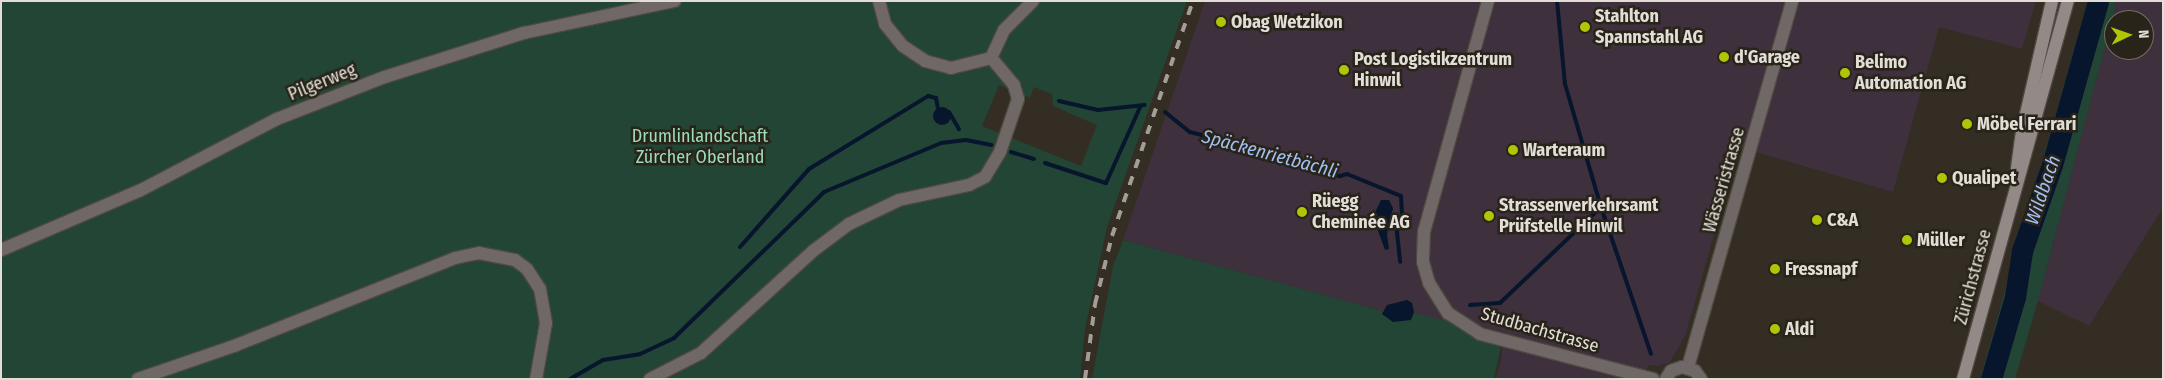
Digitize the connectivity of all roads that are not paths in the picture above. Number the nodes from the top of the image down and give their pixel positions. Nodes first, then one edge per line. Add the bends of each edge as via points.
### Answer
1 (675, 1) edge
2 (879, 1) edge
3 (1033, 1) edge
4 (1488, 1) edge
5 (1792, 1) edge
6 (2052, 1) edge
7 (2068, 1) edge
8 (991, 58) junction
9 (2016, 185) junction
10 (1, 250) edge
11 (1688, 368) junction
12 (138, 379) edge
13 (536, 379) edge
14 (650, 379) edge
15 (1653, 379) edge
16 (1666, 379) edge
17 (1701, 379) edge
18 (1964, 379) edge

1 - 10 street, Pilgerweg via 524,33 384,77 277,119 141,190
2 - 8 street via 888,30 903,46 925,60 958,68
3 - 8 street via 1004,30
4 - 15 street, Studbachstrasse via 1424,231 1423,262 1429,283 1448,312 1480,334
5 - 11 street, Wässeristrasse
6 - 9 main road, Zürichstrasse via 2022,131
7 - 9 main road, Zürichstrasse via 2027,156
8 - 14 street via 1014,85 1018,99 1000,152 985,177 969,185 899,200 849,224 813,251 701,353
9 - 18 main road, Zürichstrasse
11 - 16 street via 1676,368
11 - 17 street
12 - 13 street via 257,337 455,258 479,253 515,260 527,269 540,289 546,323

